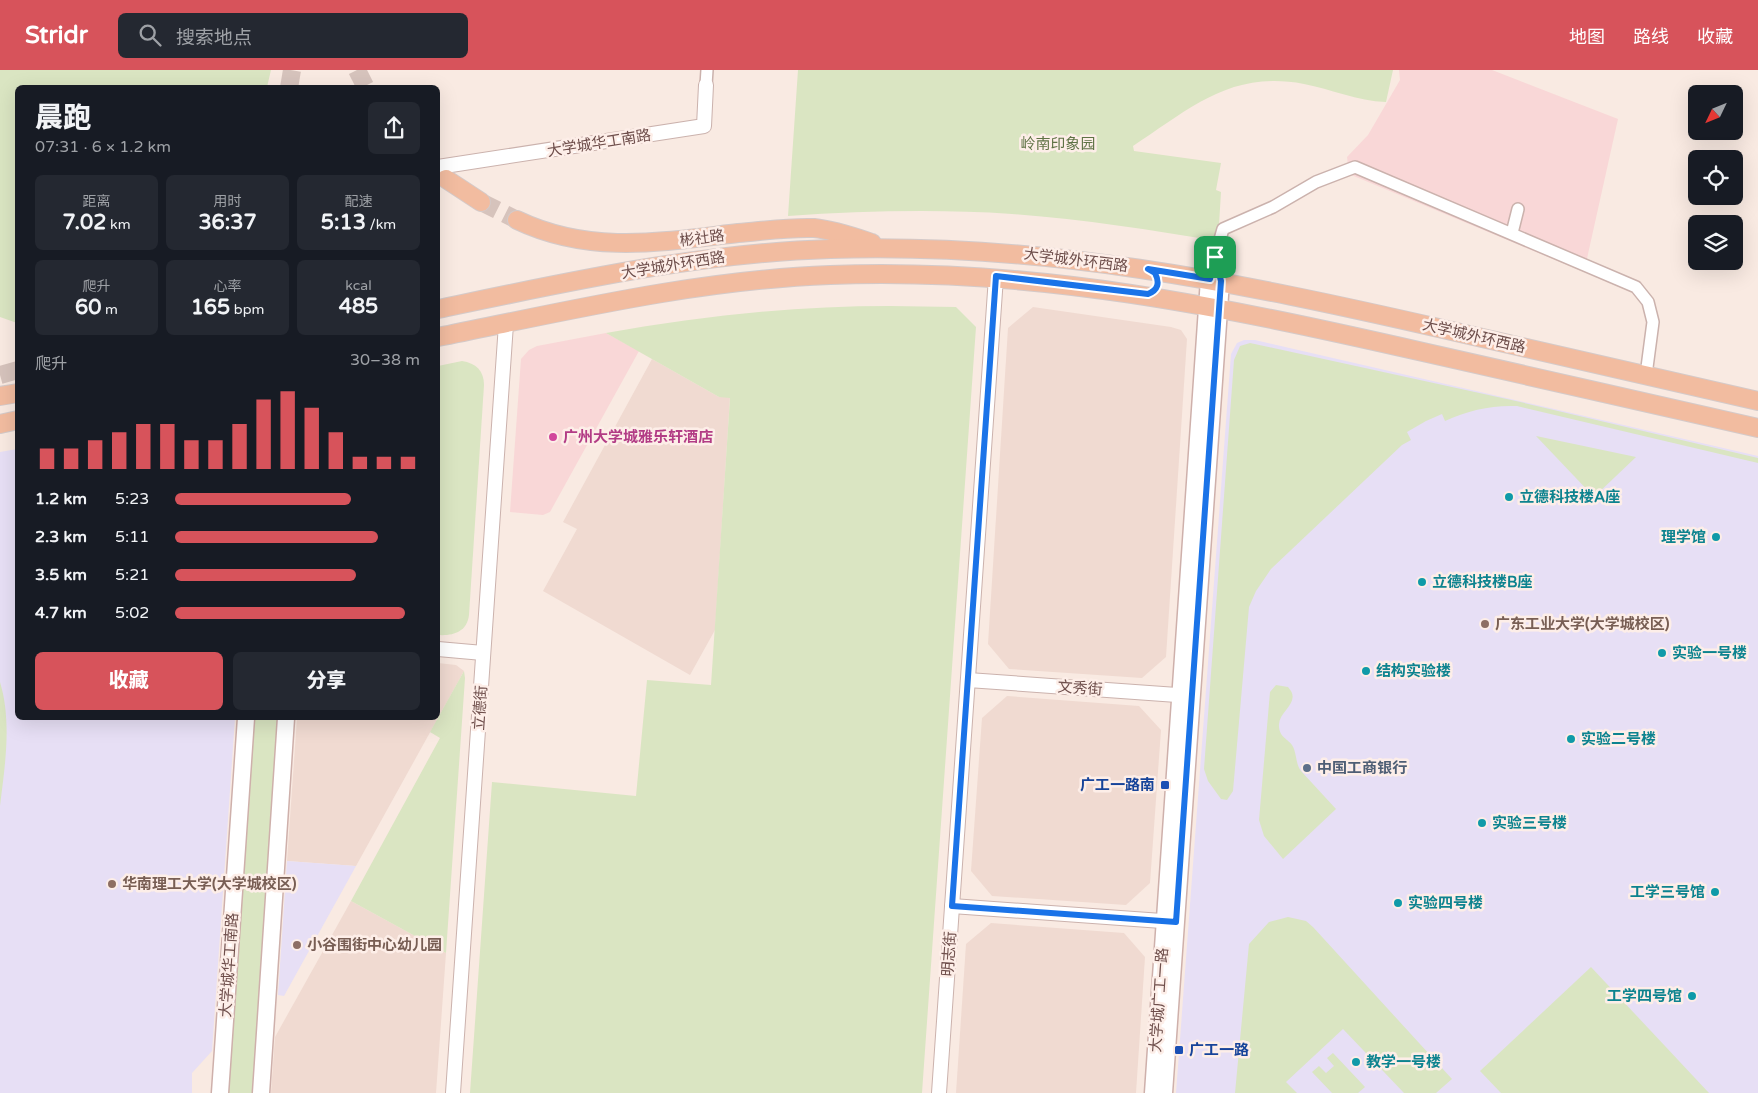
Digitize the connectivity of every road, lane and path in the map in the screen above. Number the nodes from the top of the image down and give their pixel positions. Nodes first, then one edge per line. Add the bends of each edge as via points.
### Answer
1 (707, 70) edge
2 (706, 85) joint
3 (442, 173) edge
4 (481, 202) tunnel mouth
5 (1518, 209) dead end
6 (517, 220) tunnel mouth
7 (1512, 233) junction
8 (887, 248) junction
9 (1148, 269) junction
10 (996, 276) junction
11 (1215, 280) junction
12 (1143, 295) junction
13 (1213, 306) junction
14 (440, 309) edge
15 (506, 324) junction
16 (440, 338) edge
17 (1646, 375) junction
18 (15, 394) edge
19 (0, 396) edge
20 (1758, 401) edge
21 (15, 421) edge
22 (0, 424) edge
23 (1758, 428) edge
24 (440, 649) edge
25 (483, 653) junction
26 (968, 680) junction
27 (1186, 695) junction
28 (246, 720) edge
29 (286, 720) edge
30 (952, 906) junction
31 (1171, 922) junction
32 (220, 1093) edge
33 (261, 1093) edge
34 (453, 1093) edge
35 (939, 1093) edge
36 (1153, 1093) edge
37 (1164, 1093) edge

1 - 2 street, 大学城华工南路
2 - 3 street, 大学城华工南路 via 704,126
3 - 4 main road
5 - 7 street
6 - 8 main road, 彬社路 via 566,237 618,244 812,228
7 - 11 street via 1355,167 1316,182 1273,207 1223,229 1215,257
7 - 17 street via 1636,287 1648,302 1653,322
8 - 9 main road, 大学城外环西路 via 1018,253
8 - 14 main road, 大学城外环西路 via 710,258
9 - 11 main road, 大学城外环西路
9 - 12 main road via 1155,273 1157,286 1152,293
10 - 12 main road, 大学城外环西路
10 - 15 main road, 大学城外环西路 via 855,274 757,280 670,291
10 - 26 street, 明志街
11 - 13 main road, 大学城广工一路
11 - 17 main road, 大学城外环西路
12 - 13 main road, 大学城外环西路
13 - 23 main road, 大学城外环西路
13 - 27 main road, 大学城广工一路
15 - 16 main road, 大学城外环西路
15 - 25 street, 立德街
17 - 20 main road, 大学城外环西路
18 - 19 main road
21 - 22 main road
24 - 25 street
25 - 34 street, 立德街
26 - 27 street, 文秀街
26 - 30 street, 明志街
27 - 31 main road, 大学城广工一路
28 - 32 main road, 大学城华工南路
29 - 33 main road
30 - 31 street
30 - 35 street, 明志街
31 - 36 main road, 大学城广工一路
31 - 37 main road, 大学城广工一路

